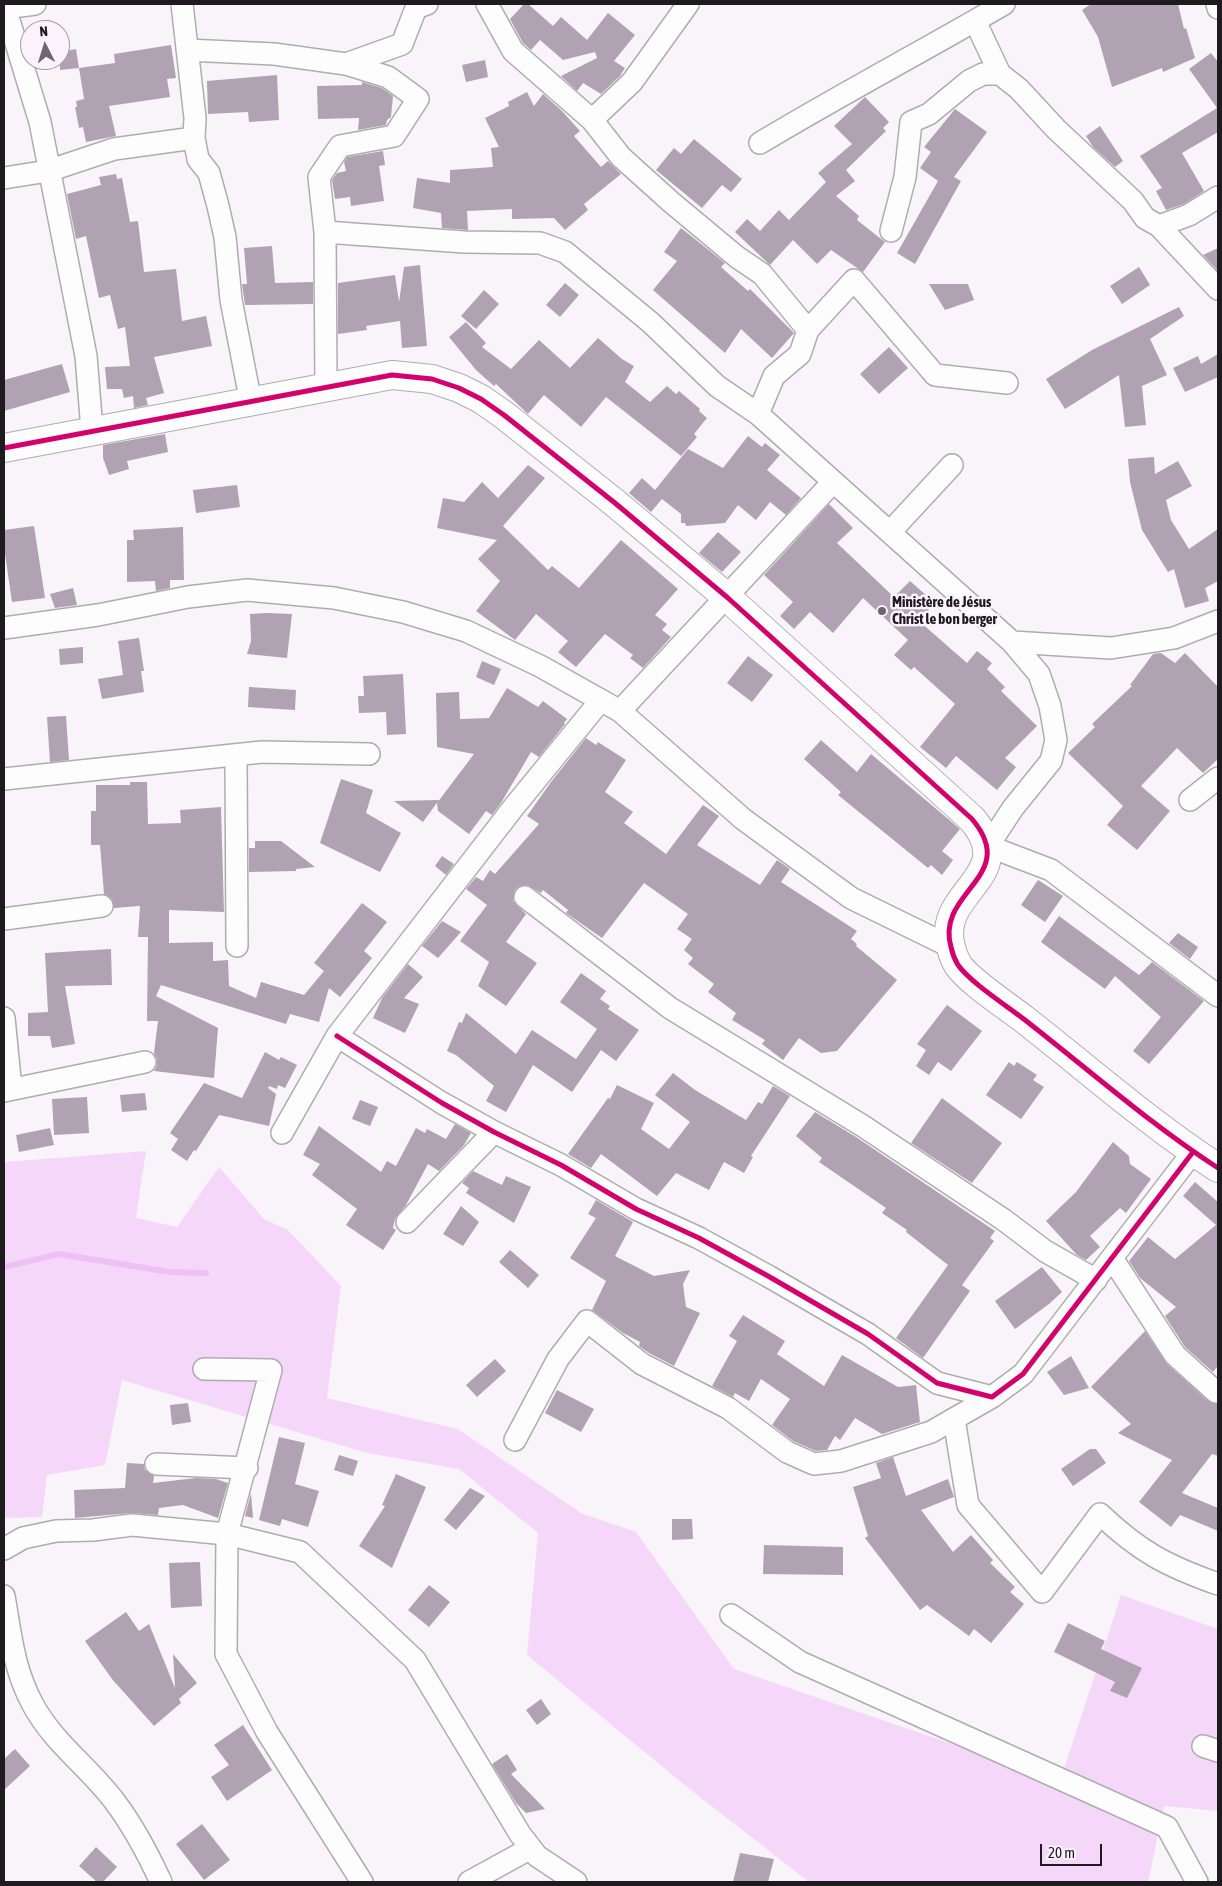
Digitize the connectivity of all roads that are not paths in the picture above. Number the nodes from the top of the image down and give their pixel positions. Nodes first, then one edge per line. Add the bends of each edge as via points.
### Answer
1 (35, 4) edge
2 (182, 4) edge
3 (427, 4) edge
4 (487, 4) edge
5 (688, 4) edge
6 (1004, 4) edge
7 (1216, 4) edge
8 (5, 6) edge
9 (1218, 8) edge
10 (974, 21) junction
11 (188, 50) junction
12 (346, 64) junction
13 (1000, 74) junction
14 (592, 120) junction
15 (194, 138) junction
16 (760, 143) dead end
17 (48, 171) junction
18 (4, 178) edge
19 (1218, 197) edge
20 (1159, 226) junction
21 (891, 231) dead end
22 (325, 232) junction
23 (1218, 289) edge
24 (808, 330) junction
25 (1007, 383) dead end
26 (326, 388) junction
27 (251, 403) junction
28 (758, 414) junction
29 (92, 430) junction
30 (4, 448) edge
31 (952, 465) dead end
32 (833, 482) junction
33 (890, 532) junction
34 (728, 598) junction
35 (1218, 621) edge
36 (4, 628) edge
37 (1012, 642) junction
38 (601, 700) junction
39 (620, 711) junction
40 (369, 754) dead end
41 (236, 755) junction
42 (1218, 778) edge
43 (4, 779) edge
44 (1190, 800) dead end
45 (988, 846) junction
46 (525, 897) dead end
47 (102, 906) dead end
48 (4, 919) edge
49 (237, 946) dead end
50 (951, 947) junction
51 (1218, 996) edge
52 (4, 1018) edge
53 (337, 1036) junction
54 (145, 1062) dead end
55 (7, 1090) edge
56 (494, 1132) junction
57 (282, 1133) dead end
58 (1193, 1152) junction
59 (1218, 1168) edge
60 (407, 1222) dead end
61 (1112, 1258) junction
62 (1096, 1280) junction
63 (204, 1369) dead end
64 (1216, 1392) dead end
65 (992, 1397) junction
66 (954, 1419) junction
67 (515, 1440) dead end
68 (156, 1464) dead end
69 (246, 1468) junction
70 (227, 1534) junction
71 (4, 1549) edge
72 (1218, 1584) edge
73 (5, 1610) edge
74 (731, 1615) dead end
75 (531, 1848) junction
76 (160, 1882) edge
77 (362, 1882) edge
78 (469, 1882) edge
79 (576, 1882) edge
80 (1197, 1882) edge

1 - 8 street
2 - 11 street
3 - 12 street via 416,8 402,44
4 - 14 street via 513,51
5 - 14 street via 632,82
6 - 10 street
7 - 9 street
8 - 17 street via 40,122
10 - 13 street
10 - 16 street
11 - 12 street via 274,54
11 - 15 street
12 - 22 street via 388,77 418,99 394,136 340,146 319,178
13 - 20 street via 1019,88 1056,129 1133,201 1145,218
13 - 21 street via 983,74 969,81 928,114 911,122 904,177
14 - 24 street via 628,163 762,274
15 - 17 street via 114,149
15 - 27 street via 198,159 209,173 225,238 231,300
17 - 18 street
17 - 29 street via 86,356
19 - 20 street via 1189,215
20 - 23 street
22 - 26 street
22 - 28 street via 464,242 540,243 565,252 650,322 717,386
24 - 25 street via 854,280 935,375
24 - 28 street via 800,354 774,376
26 - 27 street
26 - 34 street via 392,375 432,379 481,399 615,503
27 - 29 street
28 - 32 street
29 - 30 street
31 - 33 street
32 - 33 street
32 - 34 street
33 - 37 street
34 - 39 street
34 - 45 street via 972,819 984,833
35 - 37 street via 1174,638 1111,648
36 - 38 street via 247,590 334,598 403,612 466,631 540,666
37 - 45 street via 1039,674 1050,706 1056,740 1050,761
38 - 39 street
38 - 53 street
39 - 50 street via 743,820 851,898
40 - 41 street via 262,752
41 - 43 street
41 - 49 street
42 - 44 street
45 - 50 street via 988,857 976,882 951,915 948,931
45 - 51 street via 1051,870
46 - 62 street via 670,1008 863,1126 1004,1220 1045,1252
47 - 48 street
50 - 58 street via 958,964 973,978
52 - 55 street
53 - 56 street
53 - 57 street
54 - 55 street
56 - 60 street
56 - 65 street via 768,1276 868,1334 937,1383
58 - 59 street
58 - 61 street
61 - 62 street
61 - 64 street via 1175,1355
62 - 65 street via 1023,1374
63 - 69 street via 271,1370
65 - 66 street
66 - 67 street via 931,1432 873,1452 814,1464 787,1452 728,1408 642,1364 587,1321 558,1360
66 - 72 street via 968,1505 1042,1592 1100,1514 1136,1546 1158,1560
68 - 69 street
69 - 70 street
70 - 71 street via 132,1526 56,1531 23,1538
70 - 75 street via 300,1552 415,1660
70 - 77 street via 226,1654 268,1732
73 - 76 street via 14,1662 32,1703 53,1736 114,1801 150,1858
74 - 80 street via 800,1662 1167,1827
75 - 78 street
75 - 79 street via 537,1856

